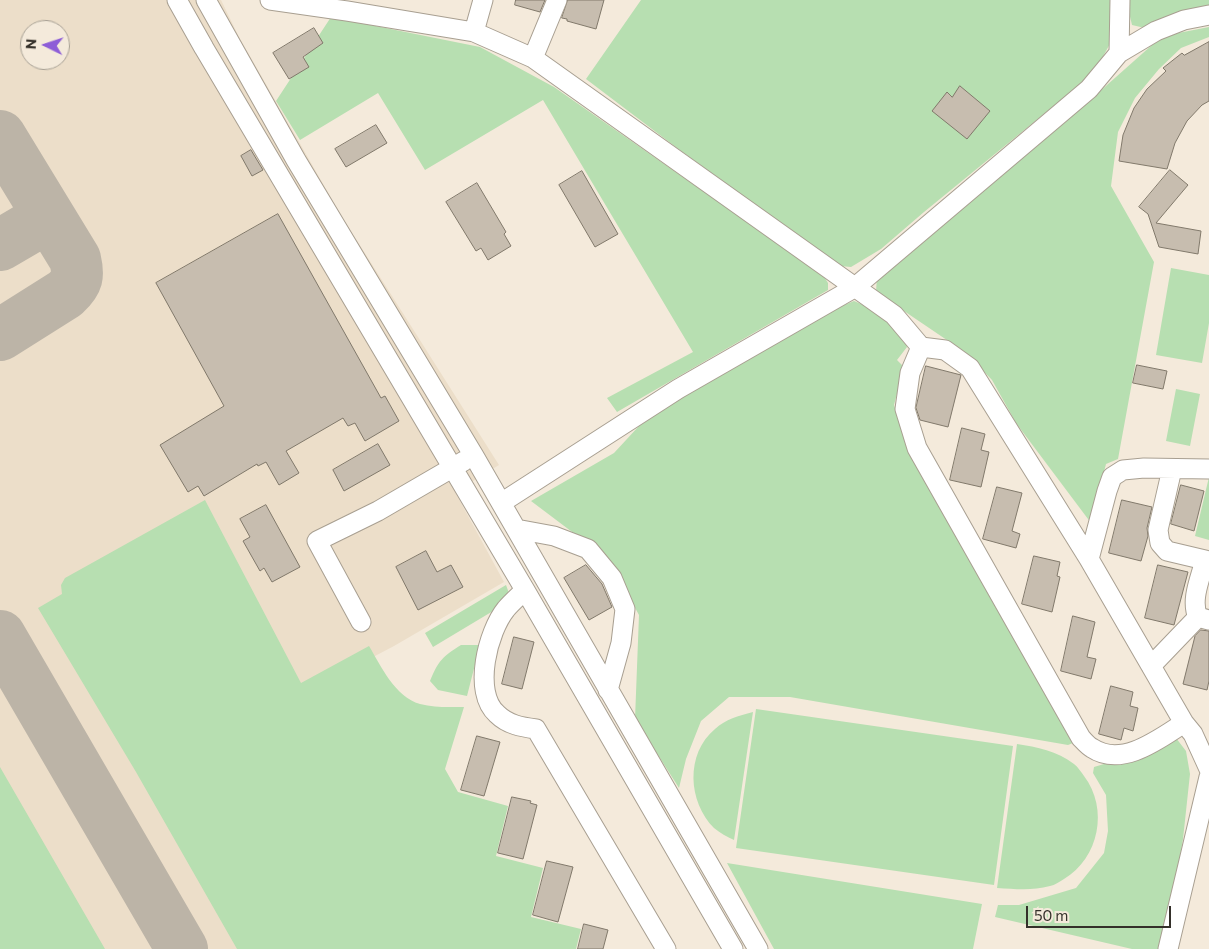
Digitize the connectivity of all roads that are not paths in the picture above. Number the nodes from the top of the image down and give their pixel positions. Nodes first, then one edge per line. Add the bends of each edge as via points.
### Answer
1 (177, 0) edge
2 (206, 0) edge
3 (270, 0) edge
4 (483, 0) edge
5 (557, 0) edge
6 (1120, 0) edge
7 (349, 6) edge
8 (1209, 16) edge
9 (474, 32) junction
10 (228, 37) junction
11 (204, 48) junction
12 (1118, 53) junction
13 (533, 58) junction
14 (854, 288) junction
15 (921, 347) junction
16 (474, 456) junction
17 (453, 467) junction
18 (1172, 469) junction
19 (1209, 469) edge
20 (501, 503) junction
21 (516, 529) junction
22 (1089, 559) junction
23 (525, 590) junction
24 (1204, 619) edge
25 (361, 622) dead end
26 (1151, 666) junction
27 (608, 690) junction
28 (1184, 722) junction
29 (1209, 769) edge
30 (1209, 777) edge
31 (666, 949) edge
32 (733, 949) edge
33 (758, 949) edge
34 (1168, 949) edge

1 - 11 lane
2 - 10 lane
3 - 7 lane
4 - 9 lane
5 - 13 lane
6 - 12 lane
7 - 9 lane
8 - 12 lane via 1184,20 1156,31
9 - 13 lane
10 - 11 lane
10 - 16 lane via 296,160
11 - 17 lane
12 - 14 lane via 1089,89
13 - 14 lane
14 - 15 lane via 894,315
14 - 20 lane via 678,389
15 - 22 lane via 945,350 970,368
15 - 28 lane via 910,373 906,409 916,448 1081,738 1092,748 1120,756 1150,744
16 - 17 lane
16 - 20 lane
17 - 23 lane
17 - 25 lane via 378,511 317,541
18 - 19 lane
18 - 22 lane via 1123,470 1112,477
18 - 24 lane via 1158,530 1160,543 1167,551 1205,560 1195,602 1196,612
20 - 21 lane
21 - 27 lane
21 - 27 lane via 554,536 588,549 612,578 625,609 621,643
22 - 26 lane
23 - 31 lane via 505,610 495,628 486,663 486,700 496,714 516,726 536,729
23 - 32 lane
24 - 26 lane
26 - 28 lane
27 - 33 lane
28 - 29 lane
30 - 34 lane

